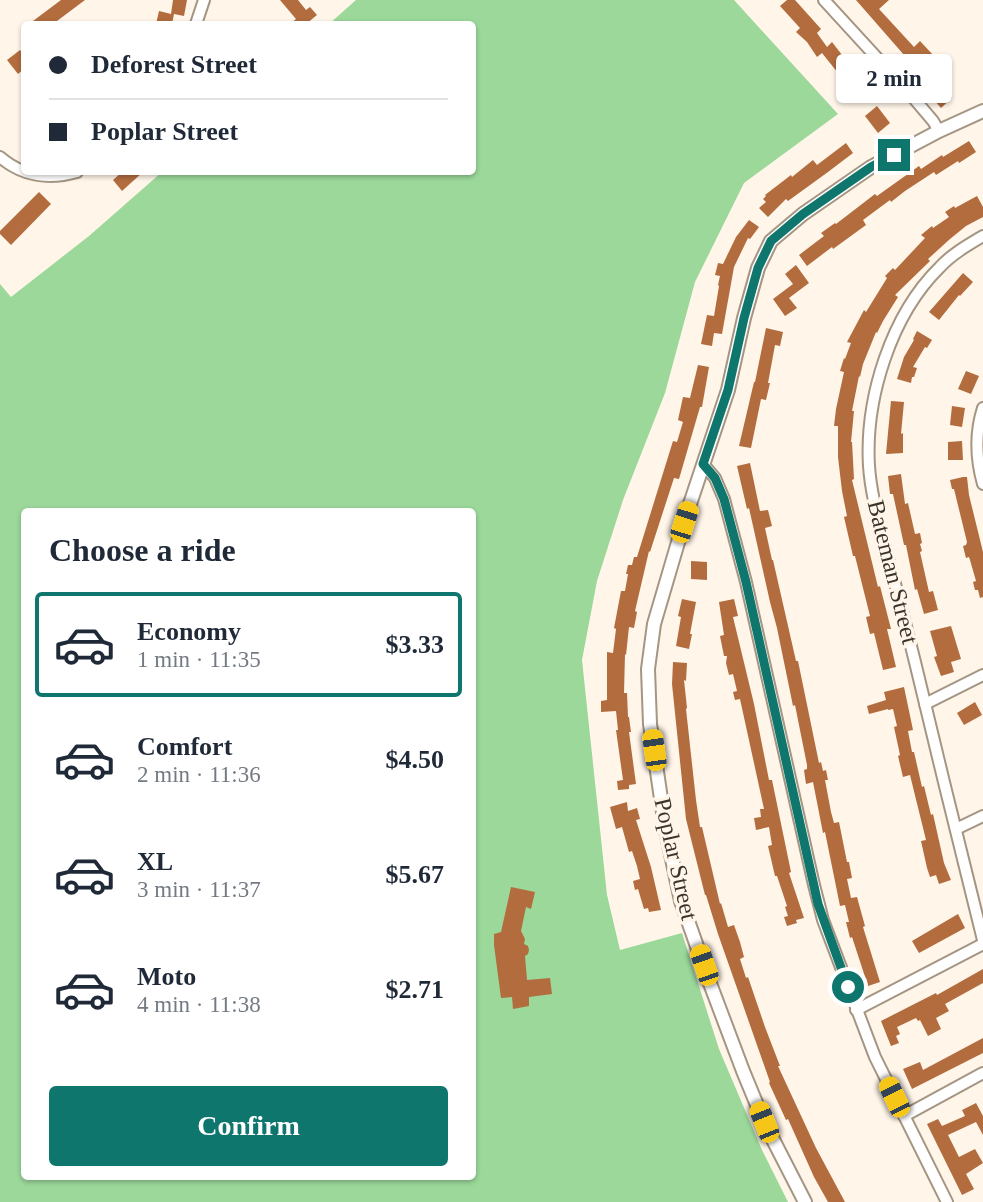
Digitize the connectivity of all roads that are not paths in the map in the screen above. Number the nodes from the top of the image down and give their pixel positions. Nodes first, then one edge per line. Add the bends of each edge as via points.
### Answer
1 (204, 0) edge
2 (824, 0) edge
3 (197, 21) edge
4 (983, 111) edge
5 (939, 131) junction
6 (0, 157) edge
7 (21, 171) edge
8 (36, 175) edge
9 (66, 175) edge
10 (983, 236) edge
11 (983, 408) edge
12 (703, 464) junction
13 (983, 484) edge
14 (983, 675) edge
15 (925, 704) junction
16 (983, 816) edge
17 (956, 829) junction
18 (983, 942) edge
19 (856, 1010) junction
20 (983, 1073) edge
21 (904, 1116) junction
22 (805, 1202) edge
23 (947, 1202) edge

1 - 3 street
2 - 5 street
4 - 5 street, Poplar Street
5 - 12 street, Poplar Street via 871,167 771,241 758,268 728,390
6 - 7 street
8 - 9 street
10 - 15 street, Bateman Street via 940,267 911,302 889,346 869,428 869,467 877,516
11 - 13 street via 977,446
12 - 19 street via 724,499 818,904
12 - 22 street, Poplar Street via 654,624 648,669 650,724 664,826 681,901 711,987 764,1122
14 - 15 street
15 - 17 street, Bateman Street
16 - 17 street
17 - 18 street, Bateman Street
18 - 19 street
19 - 21 street
20 - 21 street
21 - 23 street

